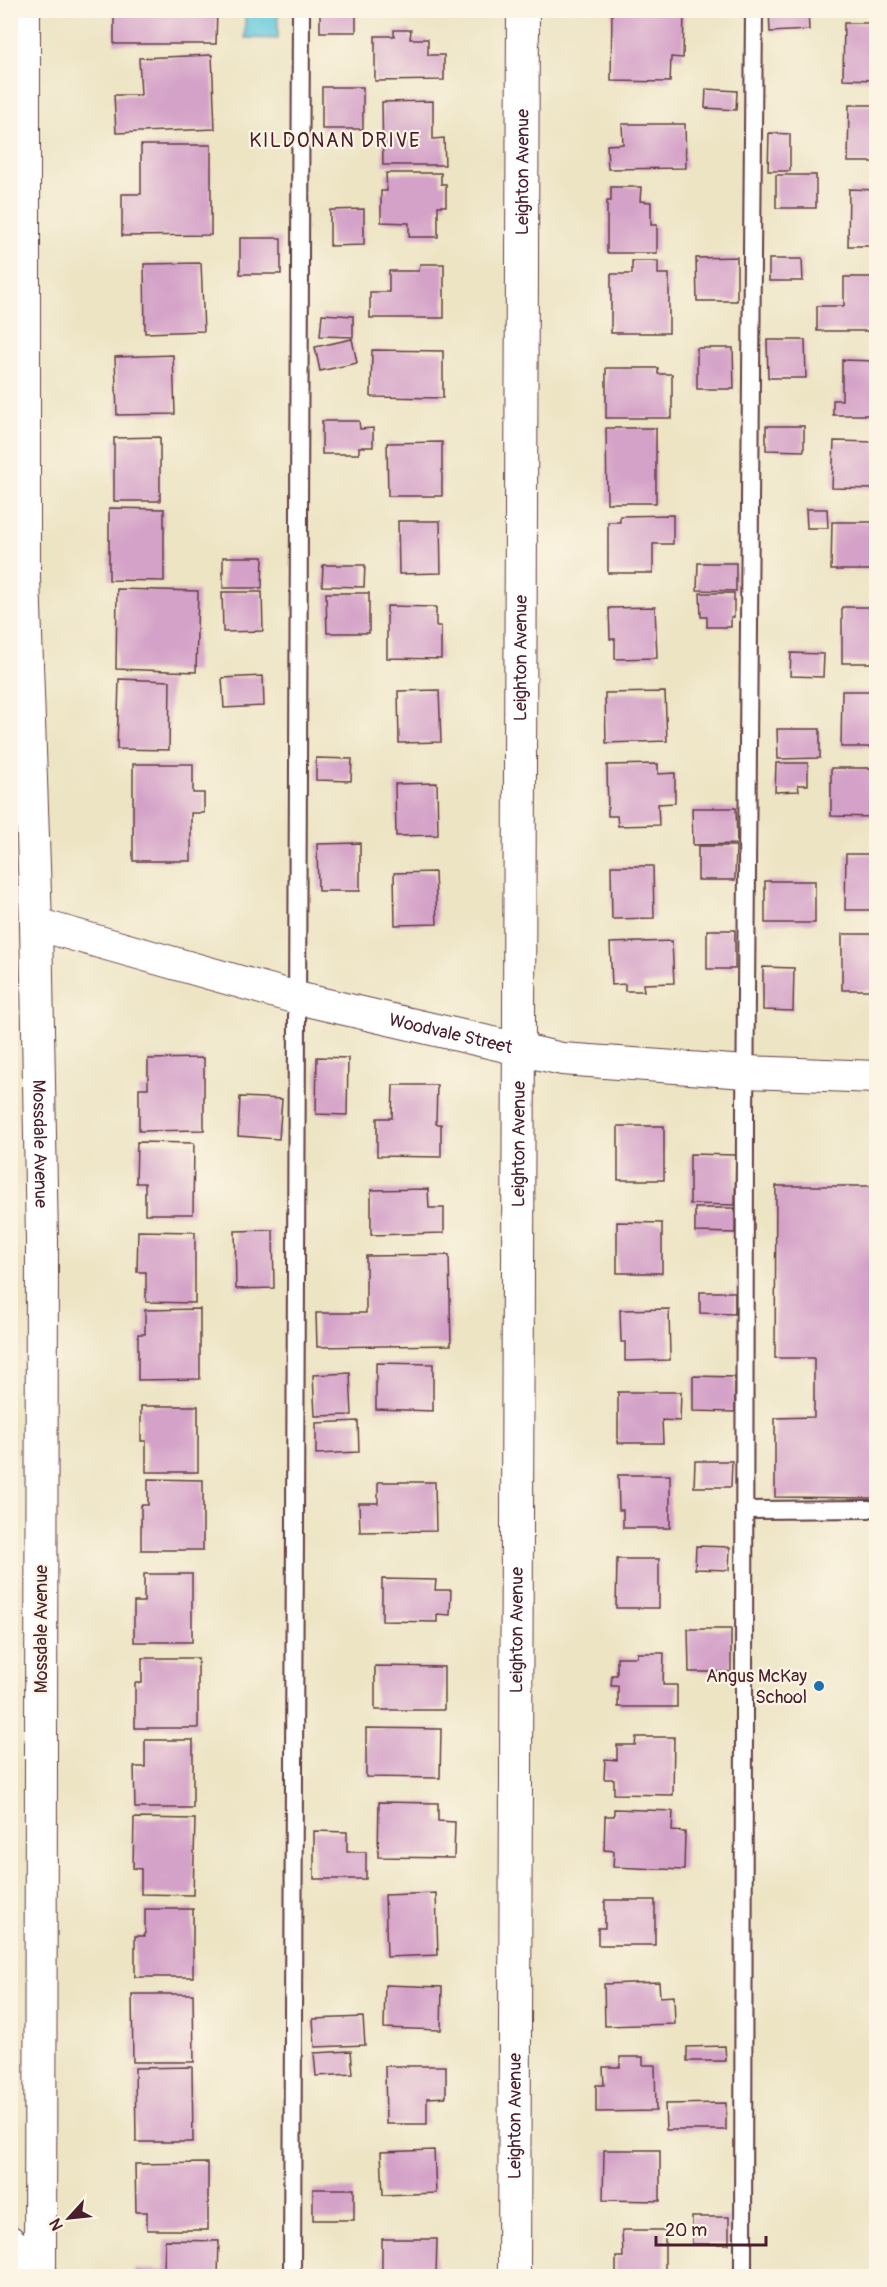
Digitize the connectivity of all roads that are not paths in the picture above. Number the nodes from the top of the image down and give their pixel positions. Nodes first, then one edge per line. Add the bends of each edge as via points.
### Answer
1 (24, 10) edge
2 (301, 10) edge
3 (523, 10) edge
4 (754, 10) edge
5 (18, 237) edge
6 (17, 577) edge
7 (36, 924) junction
8 (297, 998) junction
9 (518, 1050) junction
10 (746, 1072) junction
11 (876, 1077) edge
12 (869, 1509) dead end
13 (744, 1510) junction
14 (10, 2242) edge
15 (40, 2272) edge
16 (292, 2277) edge
17 (514, 2277) edge
18 (743, 2277) edge

1 - 5 street, Mossdale Avenue
2 - 8 lane
3 - 9 street, Leighton Avenue
4 - 10 lane
5 - 6 street, Mossdale Avenue
6 - 7 street, Mossdale Avenue
7 - 8 street, Woodvale Street
7 - 15 street, Mossdale Avenue via 42,1241
8 - 9 street, Woodvale Street
8 - 16 lane
9 - 10 street, Woodvale Street via 562,1059
9 - 17 street, Leighton Avenue
10 - 11 street, Woodvale Street
10 - 13 lane
12 - 13 lane
13 - 18 lane
14 - 15 street

